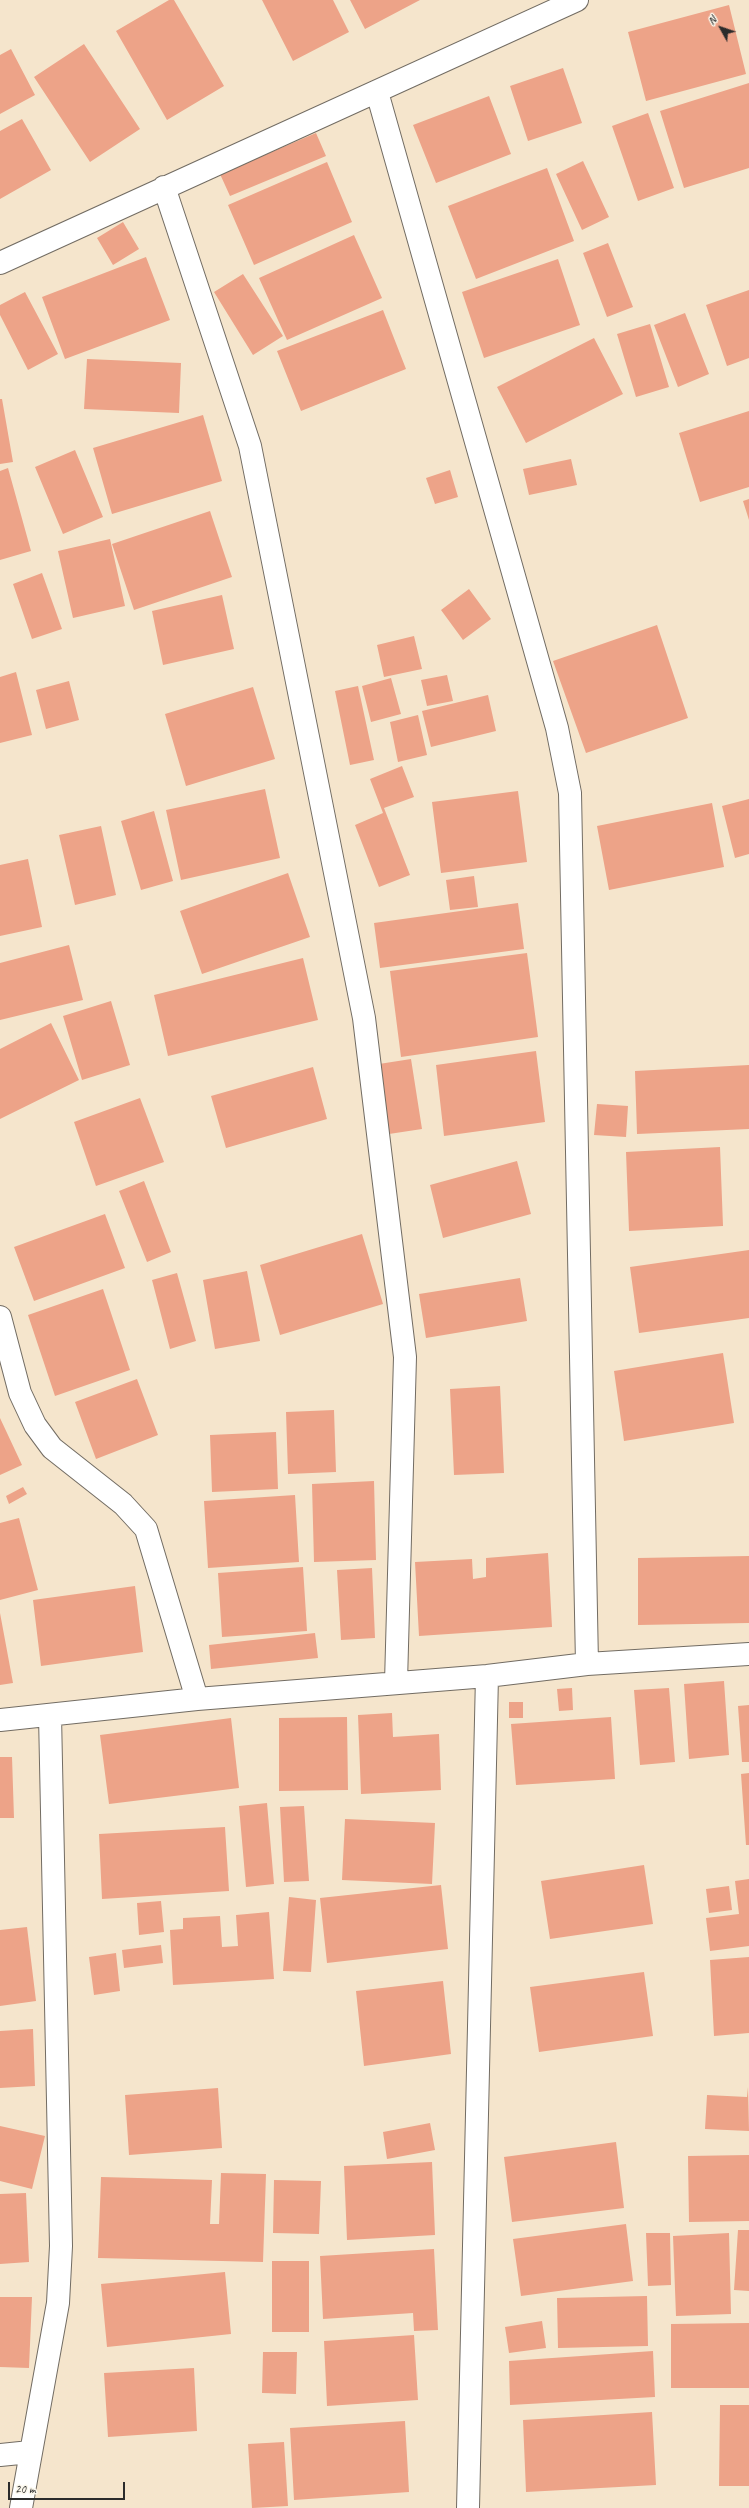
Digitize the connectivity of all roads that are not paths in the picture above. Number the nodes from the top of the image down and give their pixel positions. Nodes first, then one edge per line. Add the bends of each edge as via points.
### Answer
1 (577, 0) edge
2 (377, 92) junction
3 (164, 187) junction
4 (0, 263) edge
5 (0, 1317) edge
6 (749, 1654) edge
7 (587, 1664) junction
8 (487, 1676) junction
9 (396, 1682) junction
10 (197, 1699) junction
11 (50, 1715) junction
12 (0, 1720) edge
13 (30, 2452) junction
14 (0, 2455) edge
15 (21, 2508) edge
16 (468, 2508) edge

1 - 2 street
2 - 3 street
2 - 7 street via 557,728 570,793
3 - 4 street
3 - 9 street via 250,446 364,1018 405,1357
5 - 10 street via 20,1393 34,1425 52,1448 123,1504 146,1528
6 - 7 street
7 - 8 street
8 - 9 street
8 - 16 street
9 - 10 street
10 - 11 street
11 - 12 street
11 - 13 street via 61,2246 58,2303
13 - 14 street
13 - 15 street

